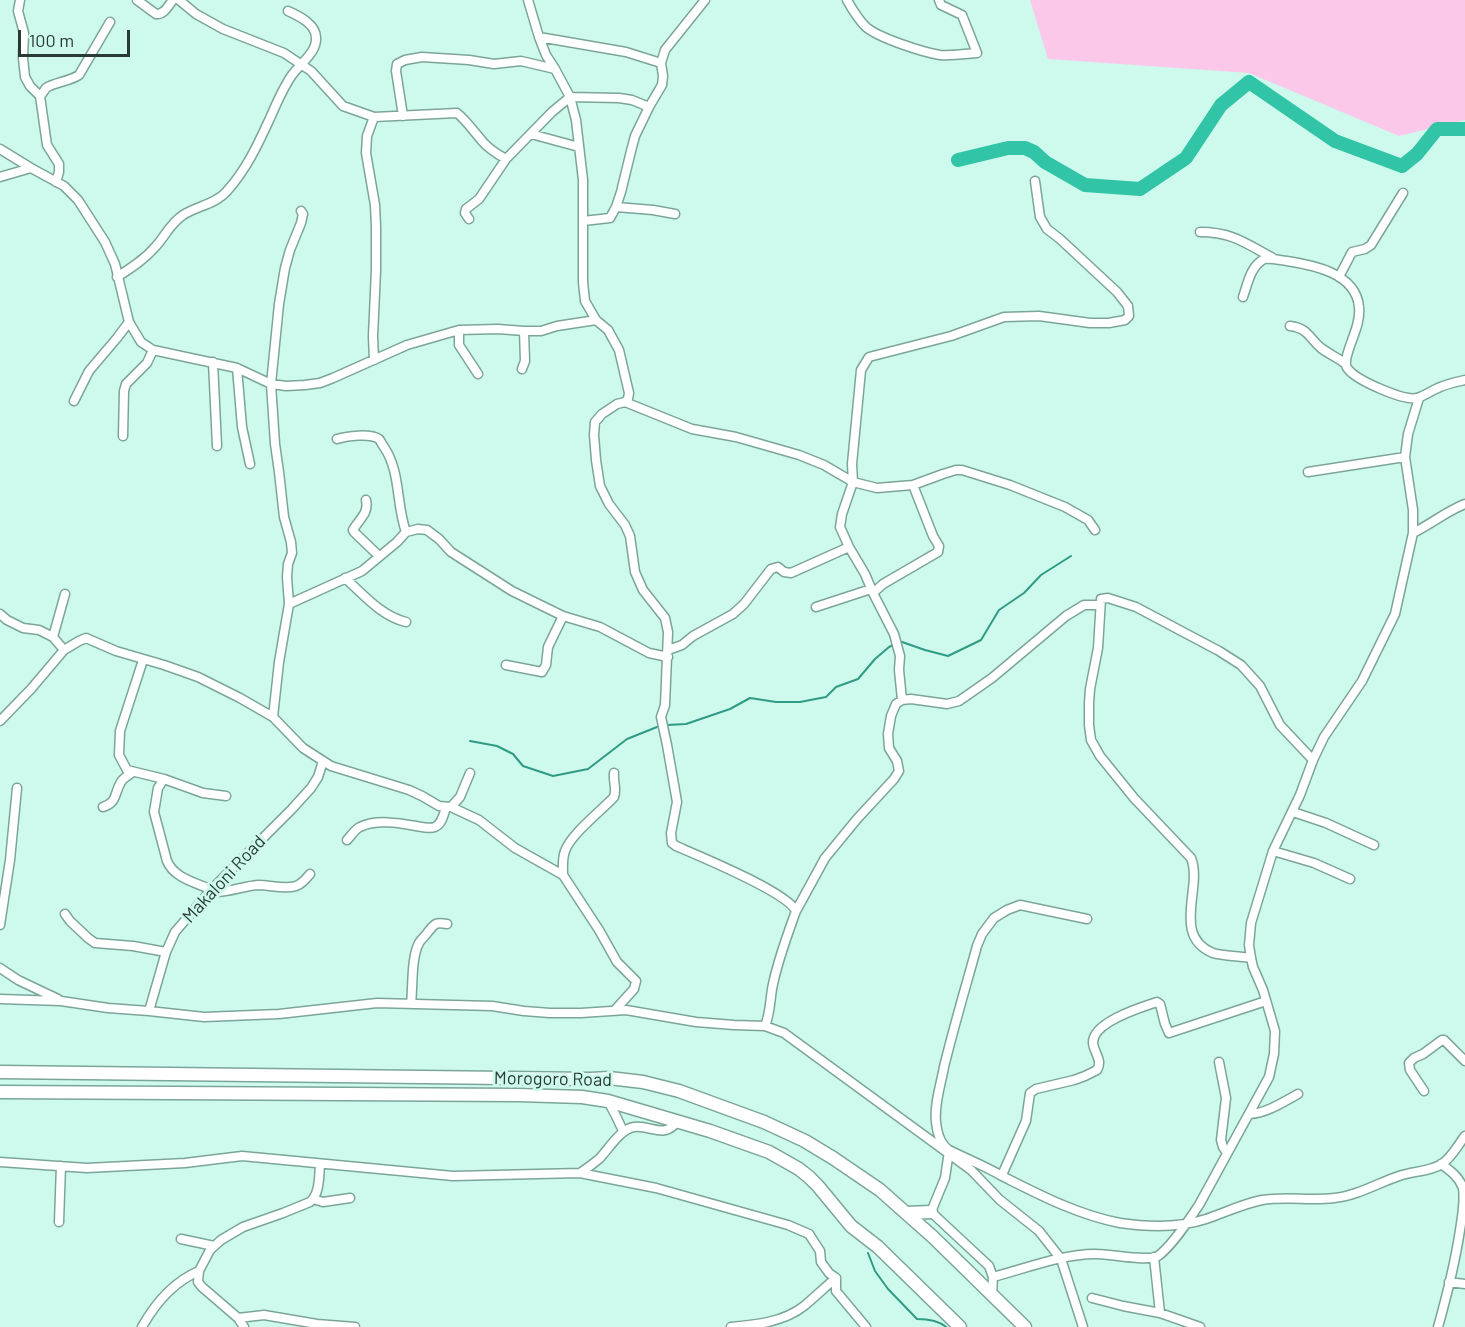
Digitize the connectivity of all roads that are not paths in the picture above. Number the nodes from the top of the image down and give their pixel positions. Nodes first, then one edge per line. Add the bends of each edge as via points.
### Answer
1 (20, 0) edge
2 (137, 0) edge
3 (173, 0) edge
4 (179, 0) edge
5 (528, 0) edge
6 (705, 0) edge
7 (847, 0) edge
8 (939, 0) edge
9 (288, 11) dead end
10 (110, 22) dead end
11 (539, 38) junction
12 (661, 63) junction
13 (300, 65) junction
14 (555, 69) junction
15 (40, 96) junction
16 (570, 98) junction
17 (649, 107) junction
18 (403, 116) junction
19 (375, 117) junction
20 (531, 135) junction
21 (579, 147) junction
22 (0, 149) edge
23 (506, 159) junction
24 (31, 168) junction
25 (0, 177) edge
26 (1035, 181) dead end
27 (56, 182) junction
28 (1403, 194) dead end
29 (616, 207) junction
30 (302, 211) dead end
31 (675, 214) dead end
32 (469, 219) dead end
33 (583, 221) junction
34 (1200, 232) dead end
35 (1276, 260) junction
36 (117, 277) junction
37 (1340, 277) junction
38 (1243, 297) dead end
39 (596, 320) junction
40 (129, 322) junction
41 (1290, 326) dead end
42 (459, 330) junction
43 (524, 332) junction
44 (153, 350) junction
45 (374, 360) junction
46 (213, 362) junction
47 (1346, 364) junction
48 (237, 368) junction
49 (522, 369) dead end
50 (478, 374) dead end
51 (1465, 380) edge
52 (271, 384) junction
53 (1419, 398) junction
54 (74, 401) dead end
55 (625, 402) junction
56 (123, 435) dead end
57 (337, 439) dead end
58 (217, 446) dead end
59 (1405, 457) junction
60 (250, 464) dead end
61 (1308, 472) dead end
62 (853, 482) junction
63 (913, 485) junction
64 (366, 500) dead end
65 (1465, 504) edge
66 (1095, 530) dead end
67 (406, 532) junction
68 (1413, 533) junction
69 (849, 548) junction
70 (379, 556) junction
71 (345, 578) junction
72 (872, 591) junction
73 (66, 594) dead end
74 (289, 604) junction
75 (1100, 605) junction
76 (816, 607) dead end
77 (0, 614) edge
78 (563, 616) junction
79 (406, 622) dead end
80 (53, 637) junction
81 (64, 650) junction
82 (668, 654) junction
83 (143, 660) junction
84 (506, 665) dead end
85 (902, 700) junction
86 (273, 717) junction
87 (0, 721) edge
88 (1312, 760) junction
89 (323, 761) junction
90 (133, 772) junction
91 (470, 773) dead end
92 (614, 773) dead end
93 (164, 779) junction
94 (17, 788) dead end
95 (226, 796) dead end
96 (103, 807) dead end
97 (451, 808) junction
98 (1293, 812) junction
99 (347, 840) dead end
100 (1374, 845) dead end
101 (1273, 851) junction
102 (310, 874) dead end
103 (563, 875) junction
104 (1350, 879) dead end
105 (212, 889) junction
106 (796, 911) junction
107 (65, 914) dead end
108 (1088, 919) dead end
109 (447, 924) dead end
110 (0, 925) edge
111 (166, 952) junction
112 (1251, 958) junction
113 (0, 968) edge
114 (0, 999) edge
115 (1266, 1000) junction
116 (61, 1001) junction
117 (411, 1004) junction
118 (615, 1010) junction
119 (149, 1011) junction
120 (765, 1026) junction
121 (1465, 1061) edge
122 (1219, 1062) dead end
123 (0, 1072) edge
124 (1424, 1091) dead end
125 (0, 1092) edge
126 (1298, 1094) dead end
127 (608, 1101) junction
128 (1250, 1114) junction
129 (677, 1122) junction
130 (623, 1131) junction
131 (1465, 1136) edge
132 (949, 1151) junction
133 (1227, 1153) junction
134 (0, 1162) edge
135 (320, 1164) junction
136 (1441, 1164) junction
137 (60, 1166) junction
138 (580, 1173) junction
139 (1002, 1175) junction
140 (350, 1198) dead end
141 (313, 1199) junction
142 (931, 1212) junction
143 (906, 1213) junction
144 (59, 1222) dead end
145 (1187, 1224) junction
146 (181, 1239) dead end
147 (214, 1246) junction
148 (1154, 1257) junction
149 (1061, 1259) junction
150 (200, 1271) junction
151 (993, 1277) junction
152 (836, 1278) junction
153 (1449, 1282) junction
154 (1465, 1284) edge
155 (992, 1295) junction
156 (1092, 1298) dead end
157 (1160, 1313) junction
158 (238, 1318) junction
159 (142, 1327) edge
160 (244, 1327) edge
161 (355, 1327) edge
162 (731, 1327) edge
163 (866, 1327) edge
164 (960, 1327) edge
165 (1025, 1327) edge
166 (1083, 1327) edge
167 (1200, 1327) edge
168 (1438, 1327) edge

1 - 15 street via 25,77
2 - 3 street via 158,15
4 - 13 street via 223,29 284,53
5 - 11 street
6 - 12 street via 664,50
7 - 8 street via 866,26 883,37 940,55 977,53 962,15 941,5
9 - 13 street via 303,18 316,38 315,49
10 - 15 street via 78,75 54,84
11 - 12 street via 626,52
11 - 14 street
12 - 17 street via 662,85
13 - 19 street via 311,71 343,106
13 - 36 street via 279,97 259,143 225,193 184,214 141,261
14 - 16 street
14 - 18 street via 521,61 494,64 422,57 405,60 397,64 396,71
15 - 27 street via 47,145 59,164
16 - 17 street via 618,98
16 - 20 street
16 - 21 street
17 - 29 street via 630,151
18 - 19 street
18 - 23 street via 457,113 483,143
19 - 45 street via 367,136 366,153 376,227
20 - 21 street
20 - 23 street
21 - 33 street
22 - 24 street
23 - 32 street via 479,199 466,209
24 - 25 street
24 - 27 street
26 - 62 street via 1040,217 1047,229 1117,292 1128,306 1129,316 1109,323 1004,317 951,336 869,357 861,370
27 - 36 street via 78,200 92,220 115,264
28 - 37 street via 1368,248 1352,252
29 - 31 street
29 - 33 street via 610,218
30 - 52 street via 280,295
33 - 39 street via 585,301
34 - 35 street via 1232,236
35 - 37 street via 1314,266
35 - 38 street via 1264,259 1256,265
36 - 40 street
37 - 47 street via 1355,293 1359,306
39 - 43 street
39 - 55 street via 608,330 619,350 629,393
40 - 44 street via 141,342
40 - 54 street via 89,370
41 - 47 street via 1302,328 1320,347
42 - 43 street
42 - 45 street
42 - 50 street via 459,345
43 - 49 street
44 - 46 street
44 - 56 street via 147,363 126,384
45 - 52 street via 320,383
46 - 48 street
46 - 58 street
47 - 53 street via 1367,382 1406,398
48 - 52 street
48 - 60 street
51 - 53 street
52 - 74 street via 275,444 292,553 287,577
53 - 59 street
55 - 62 street via 692,429 799,454
55 - 82 street via 595,422 600,486 630,536 635,572 643,590 665,618
57 - 67 street via 372,436 379,440 390,456
59 - 61 street
59 - 68 street
62 - 63 street via 877,488
62 - 69 street via 840,527
63 - 66 street via 962,470 1065,507 1088,520
63 - 72 street via 939,546 938,552
64 - 70 street via 366,513 354,532
65 - 68 street
67 - 70 street
67 - 78 street via 427,530 450,552 478,570
68 - 88 street via 1393,620 1362,681
69 - 72 street
69 - 82 street via 791,573 778,567 771,569 733,614
70 - 71 street
71 - 74 street
71 - 79 street via 380,610
72 - 76 street
72 - 85 street via 894,634 900,656
73 - 80 street
74 - 86 street
75 - 85 street via 1084,605 1066,615 959,701 947,704
75 - 88 street via 1106,597 1130,604 1233,659 1255,680 1280,725
75 - 112 street via 1089,703 1091,740 1134,798 1191,858 1194,874 1190,916 1196,938 1212,952
77 - 80 street via 23,628
78 - 82 street via 600,627 649,653
78 - 84 street via 548,647 542,672
80 - 81 street
81 - 83 street via 86,638
81 - 87 street
82 - 106 street via 661,717 677,802 672,843 776,894
83 - 86 street via 198,677
83 - 90 street via 120,731 119,754 127,770
85 - 106 street via 891,716 888,734 889,748 899,771 825,858
86 - 89 street via 303,748
88 - 98 street
89 - 97 street
89 - 105 street, Makaloni Road via 311,788
90 - 93 street
90 - 96 street via 122,780 110,804
91 - 97 street
92 - 103 street via 614,797 565,850
93 - 95 street via 203,793
93 - 105 street via 158,788 154,812 169,866 183,878
94 - 110 street
97 - 99 street via 435,827 377,823 358,828
97 - 103 street via 479,820 515,848
98 - 100 street
98 - 101 street
101 - 104 street
101 - 112 street via 1251,923
102 - 105 street via 295,886 258,885 223,892
103 - 118 street via 617,962 636,981 634,989
105 - 111 street, Makaloni Road via 175,932
106 - 120 street via 780,953
107 - 111 street via 95,943
108 - 132 street via 1020,905 994,918 982,934 952,1033 937,1106 940,1140
109 - 117 street via 432,927 417,947
111 - 119 street, Makaloni Road
112 - 115 street
113 - 116 street
114 - 116 street
115 - 128 street via 1275,1031 1274,1054 1269,1077
115 - 139 street via 1169,1033 1158,1002 1122,1015 1101,1028 1094,1040 1100,1063 1097,1070 1030,1093 1026,1121
116 - 119 street
117 - 118 street via 492,1006 550,1013
117 - 119 street via 377,1003 279,1014 204,1017
118 - 120 street via 696,1022
120 - 132 street via 783,1033
121 - 124 street via 1444,1040 1411,1060 1410,1070
122 - 133 street via 1226,1098 1221,1140
123 - 143 highway, Morogoro Road via 609,1078 643,1082 724,1107 805,1141 857,1173
125 - 127 highway, Morogoro Road via 518,1095
126 - 128 street
127 - 129 highway, Morogoro Road
127 - 130 street
128 - 133 street
129 - 130 street via 664,1132 633,1127
129 - 164 highway, Morogoro Road via 759,1148 799,1169 851,1226
130 - 138 street via 598,1160
131 - 136 street
132 - 139 street
132 - 142 street via 945,1178
132 - 149 street via 1039,1231
133 - 145 street
134 - 137 street
135 - 137 street via 242,1156 137,1166
135 - 138 street via 453,1176
135 - 141 street
136 - 145 street via 1338,1198 1251,1202
136 - 153 street via 1459,1179 1464,1194
137 - 144 street
138 - 152 street via 656,1188 788,1225 809,1234 820,1251 821,1262
139 - 145 street via 1033,1192 1104,1219 1156,1226
140 - 141 street via 323,1202
141 - 147 street via 243,1227
142 - 143 highway
142 - 151 street via 984,1261
143 - 155 highway, Morogoro Road
145 - 148 street
146 - 147 street
147 - 150 street
148 - 149 street via 1086,1254
148 - 157 street
149 - 151 street
149 - 166 street
150 - 158 street via 198,1282 202,1287
150 - 159 street via 166,1293
151 - 155 street
152 - 162 street via 791,1314
152 - 163 street via 836,1291
153 - 154 street
153 - 168 street
155 - 165 highway, Morogoro Road
156 - 157 street
157 - 167 street
158 - 160 street
158 - 161 street via 264,1315

